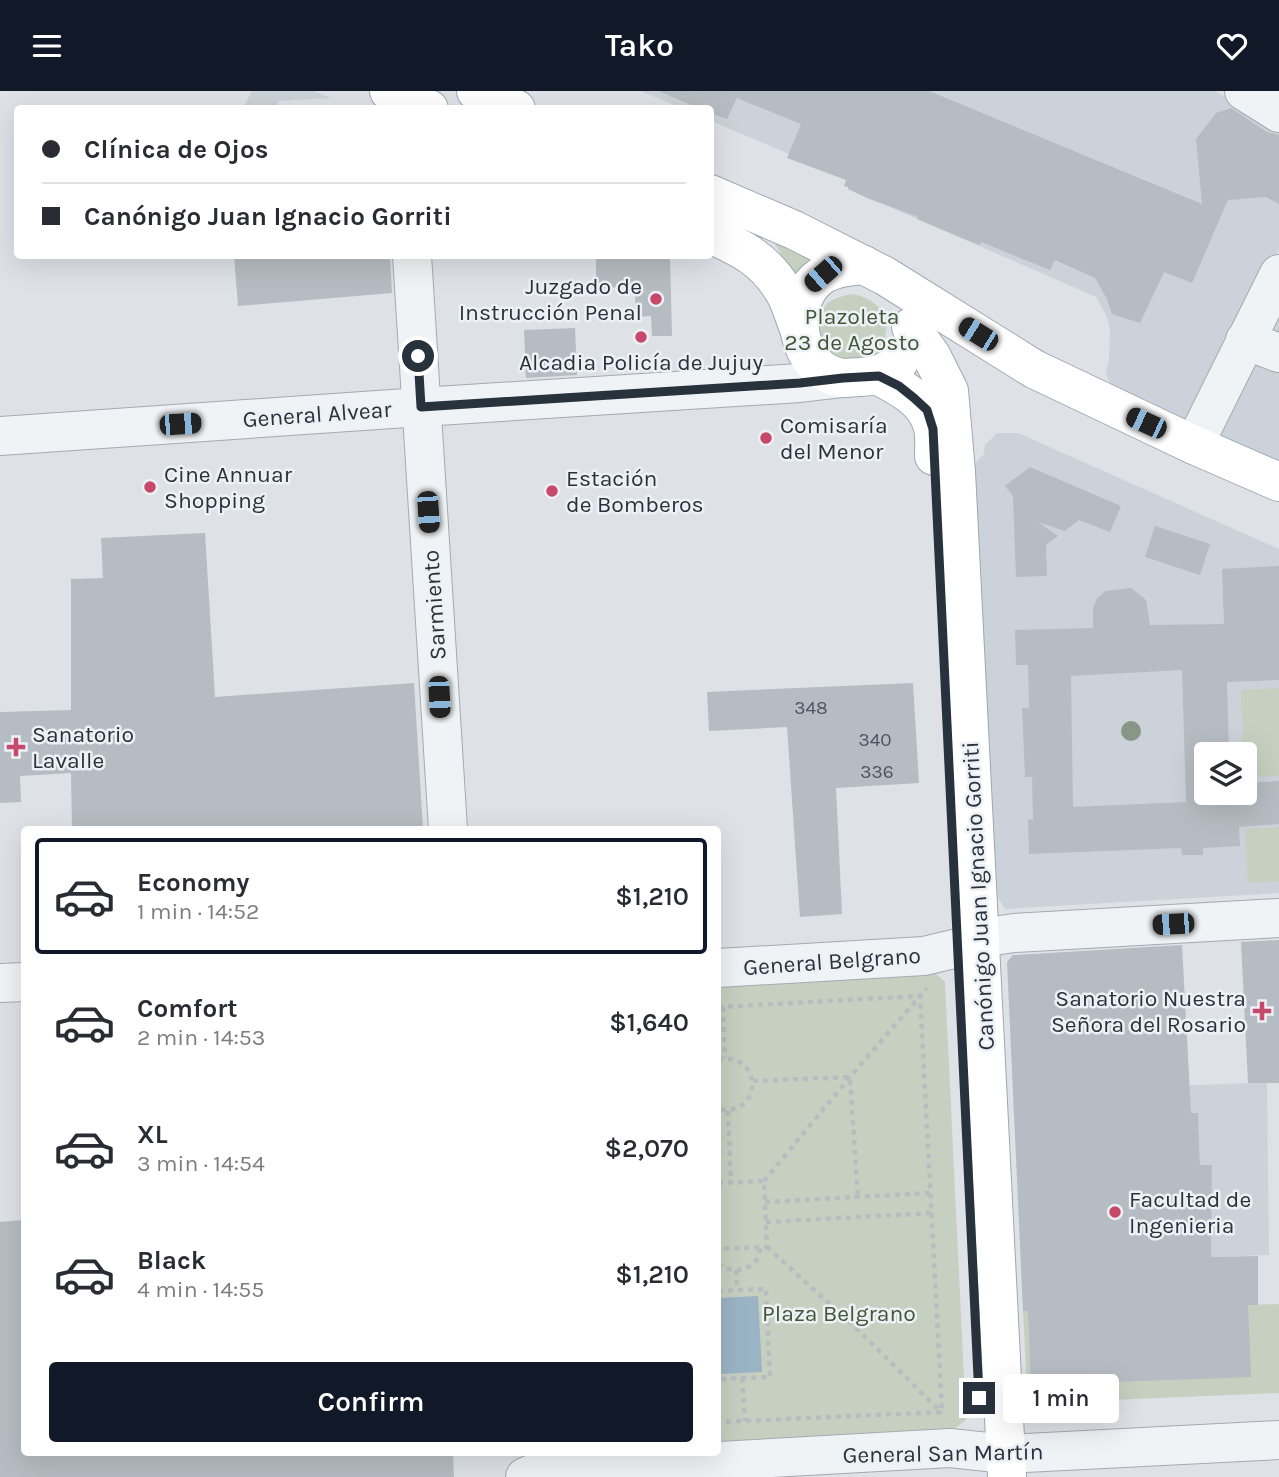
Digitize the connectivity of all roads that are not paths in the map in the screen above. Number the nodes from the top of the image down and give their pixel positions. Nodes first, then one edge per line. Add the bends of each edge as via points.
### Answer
1 (476, 91) edge
2 (1244, 91) edge
3 (507, 105) edge
4 (1279, 113) edge
5 (714, 196) edge
6 (714, 236) edge
7 (412, 259) edge
8 (874, 271) junction
9 (1279, 274) edge
10 (911, 327) junction
11 (800, 331) junction
12 (1262, 347) edge
13 (861, 377) junction
14 (421, 407) junction
15 (0, 436) edge
16 (1194, 445) junction
17 (1279, 482) edge
18 (447, 826) edge
19 (1279, 918) edge
20 (966, 952) junction
21 (721, 968) edge
22 (21, 982) edge
23 (0, 983) edge
24 (1279, 1440) edge
25 (978, 1453) edge
26 (505, 1456) edge
27 (886, 1464) edge
28 (506, 1477) edge
29 (525, 1477) edge

1 - 3 main road
2 - 4 street
5 - 8 main road
6 - 11 main road via 765,265 785,292
7 - 14 street, Sarmiento
8 - 10 main road via 892,282 902,296
8 - 11 main road via 838,268 823,274 802,299
8 - 16 main road via 1034,369
9 - 12 street
10 - 13 main road via 899,362
10 - 20 main road, Canónigo Juan Ignacio Gorriti via 942,376 951,410
11 - 13 main road via 805,349 822,369
12 - 16 street
13 - 14 street, General Alvear
13 - 20 main road, Canónigo Juan Ignacio Gorriti via 899,386 927,410 933,429
14 - 15 street, General Alvear
14 - 18 street, Sarmiento
16 - 17 main road
19 - 20 street, General Belgrano via 1014,933
20 - 21 street, General Belgrano
20 - 25 main road, Canónigo Juan Ignacio Gorriti
22 - 23 street
24 - 25 street, General San Martín
25 - 27 street, General San Martín
26 - 28 street
27 - 29 street, General San Martín via 539,1471

